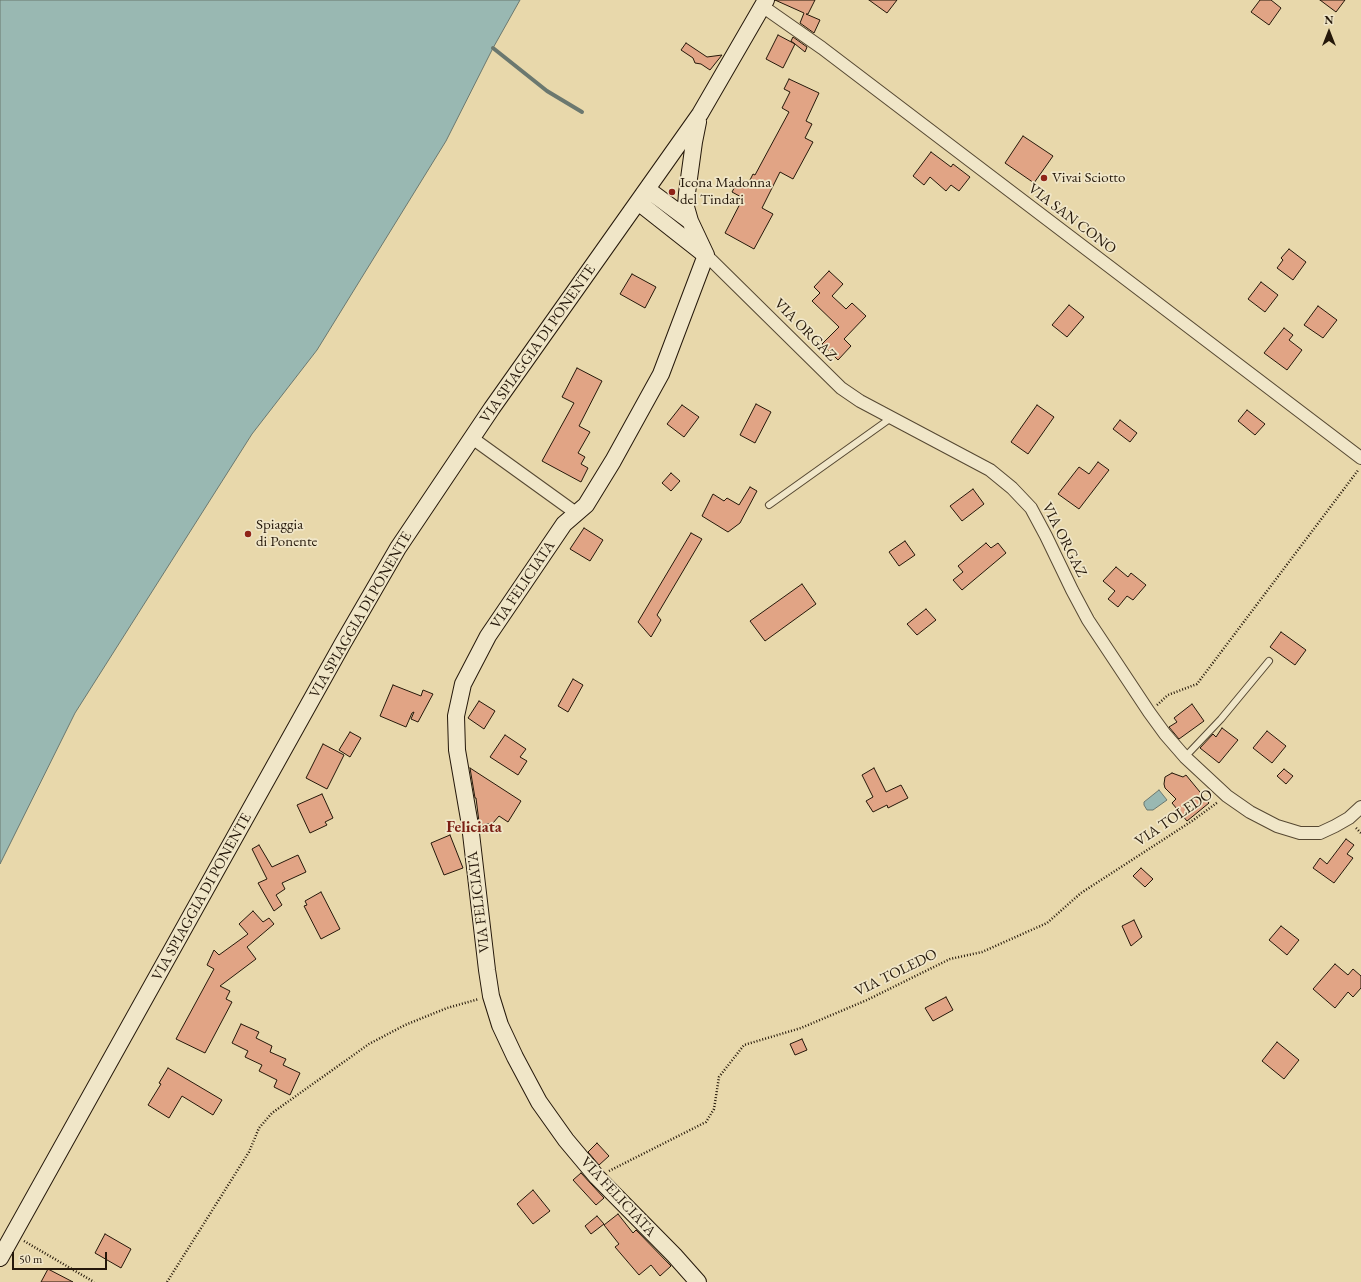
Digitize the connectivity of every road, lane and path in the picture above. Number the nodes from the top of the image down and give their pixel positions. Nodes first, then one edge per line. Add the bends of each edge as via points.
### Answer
1 (764, 3) edge
2 (700, 114) junction
3 (647, 189) junction
4 (638, 202) junction
5 (690, 220) junction
6 (706, 255) junction
7 (891, 418) junction
8 (472, 438) junction
9 (1361, 458) edge
10 (1361, 466) edge
11 (769, 505) dead end
12 (576, 513) junction
13 (1269, 661) dead end
14 (1149, 712) junction
15 (1185, 757) junction
16 (1227, 796) junction
17 (1361, 807) edge
18 (491, 996) junction
19 (597, 1177) junction
20 (13, 1235) junction
21 (0, 1258) edge
22 (94, 1282) edge
23 (167, 1282) edge
24 (698, 1282) edge

1 - 2 street, VIA SPIAGGIA DI PONENTE
1 - 9 street, VIA SAN CONO
2 - 3 street, VIA SPIAGGIA DI PONENTE
2 - 5 street via 687,193 686,207
3 - 4 street, VIA SPIAGGIA DI PONENTE
3 - 5 street
4 - 6 street
4 - 8 street, VIA SPIAGGIA DI PONENTE
5 - 6 street
6 - 7 street, VIA ORGAZ via 841,388
6 - 12 street, VIA FELICIATA via 661,374 613,461 586,505
7 - 11 lane
7 - 14 street, VIA ORGAZ via 990,470 1031,508 1088,620
8 - 12 street
8 - 20 street, VIA SPIAGGIA DI PONENTE via 398,548
10 - 14 path via 1197,684 1168,695
12 - 18 street, VIA FELICIATA via 564,524 488,636 463,684 456,716 457,750 470,825
13 - 15 lane via 1222,720
14 - 15 street, VIA ORGAZ
15 - 16 street, VIA ORGAZ
16 - 17 street, VIA ORGAZ via 1277,826 1300,833 1320,833 1336,826
16 - 19 path, VIA TOLEDO via 1081,893 1047,923 982,952 950,959 867,1000 801,1028 744,1045 719,1077 714,1109 706,1122
18 - 19 street, VIA FELICIATA via 514,1057 539,1102
18 - 23 path via 447,1008 405,1025 369,1044 272,1112
19 - 24 street, VIA FELICIATA
20 - 21 street, VIA SPIAGGIA DI PONENTE
20 - 22 path

